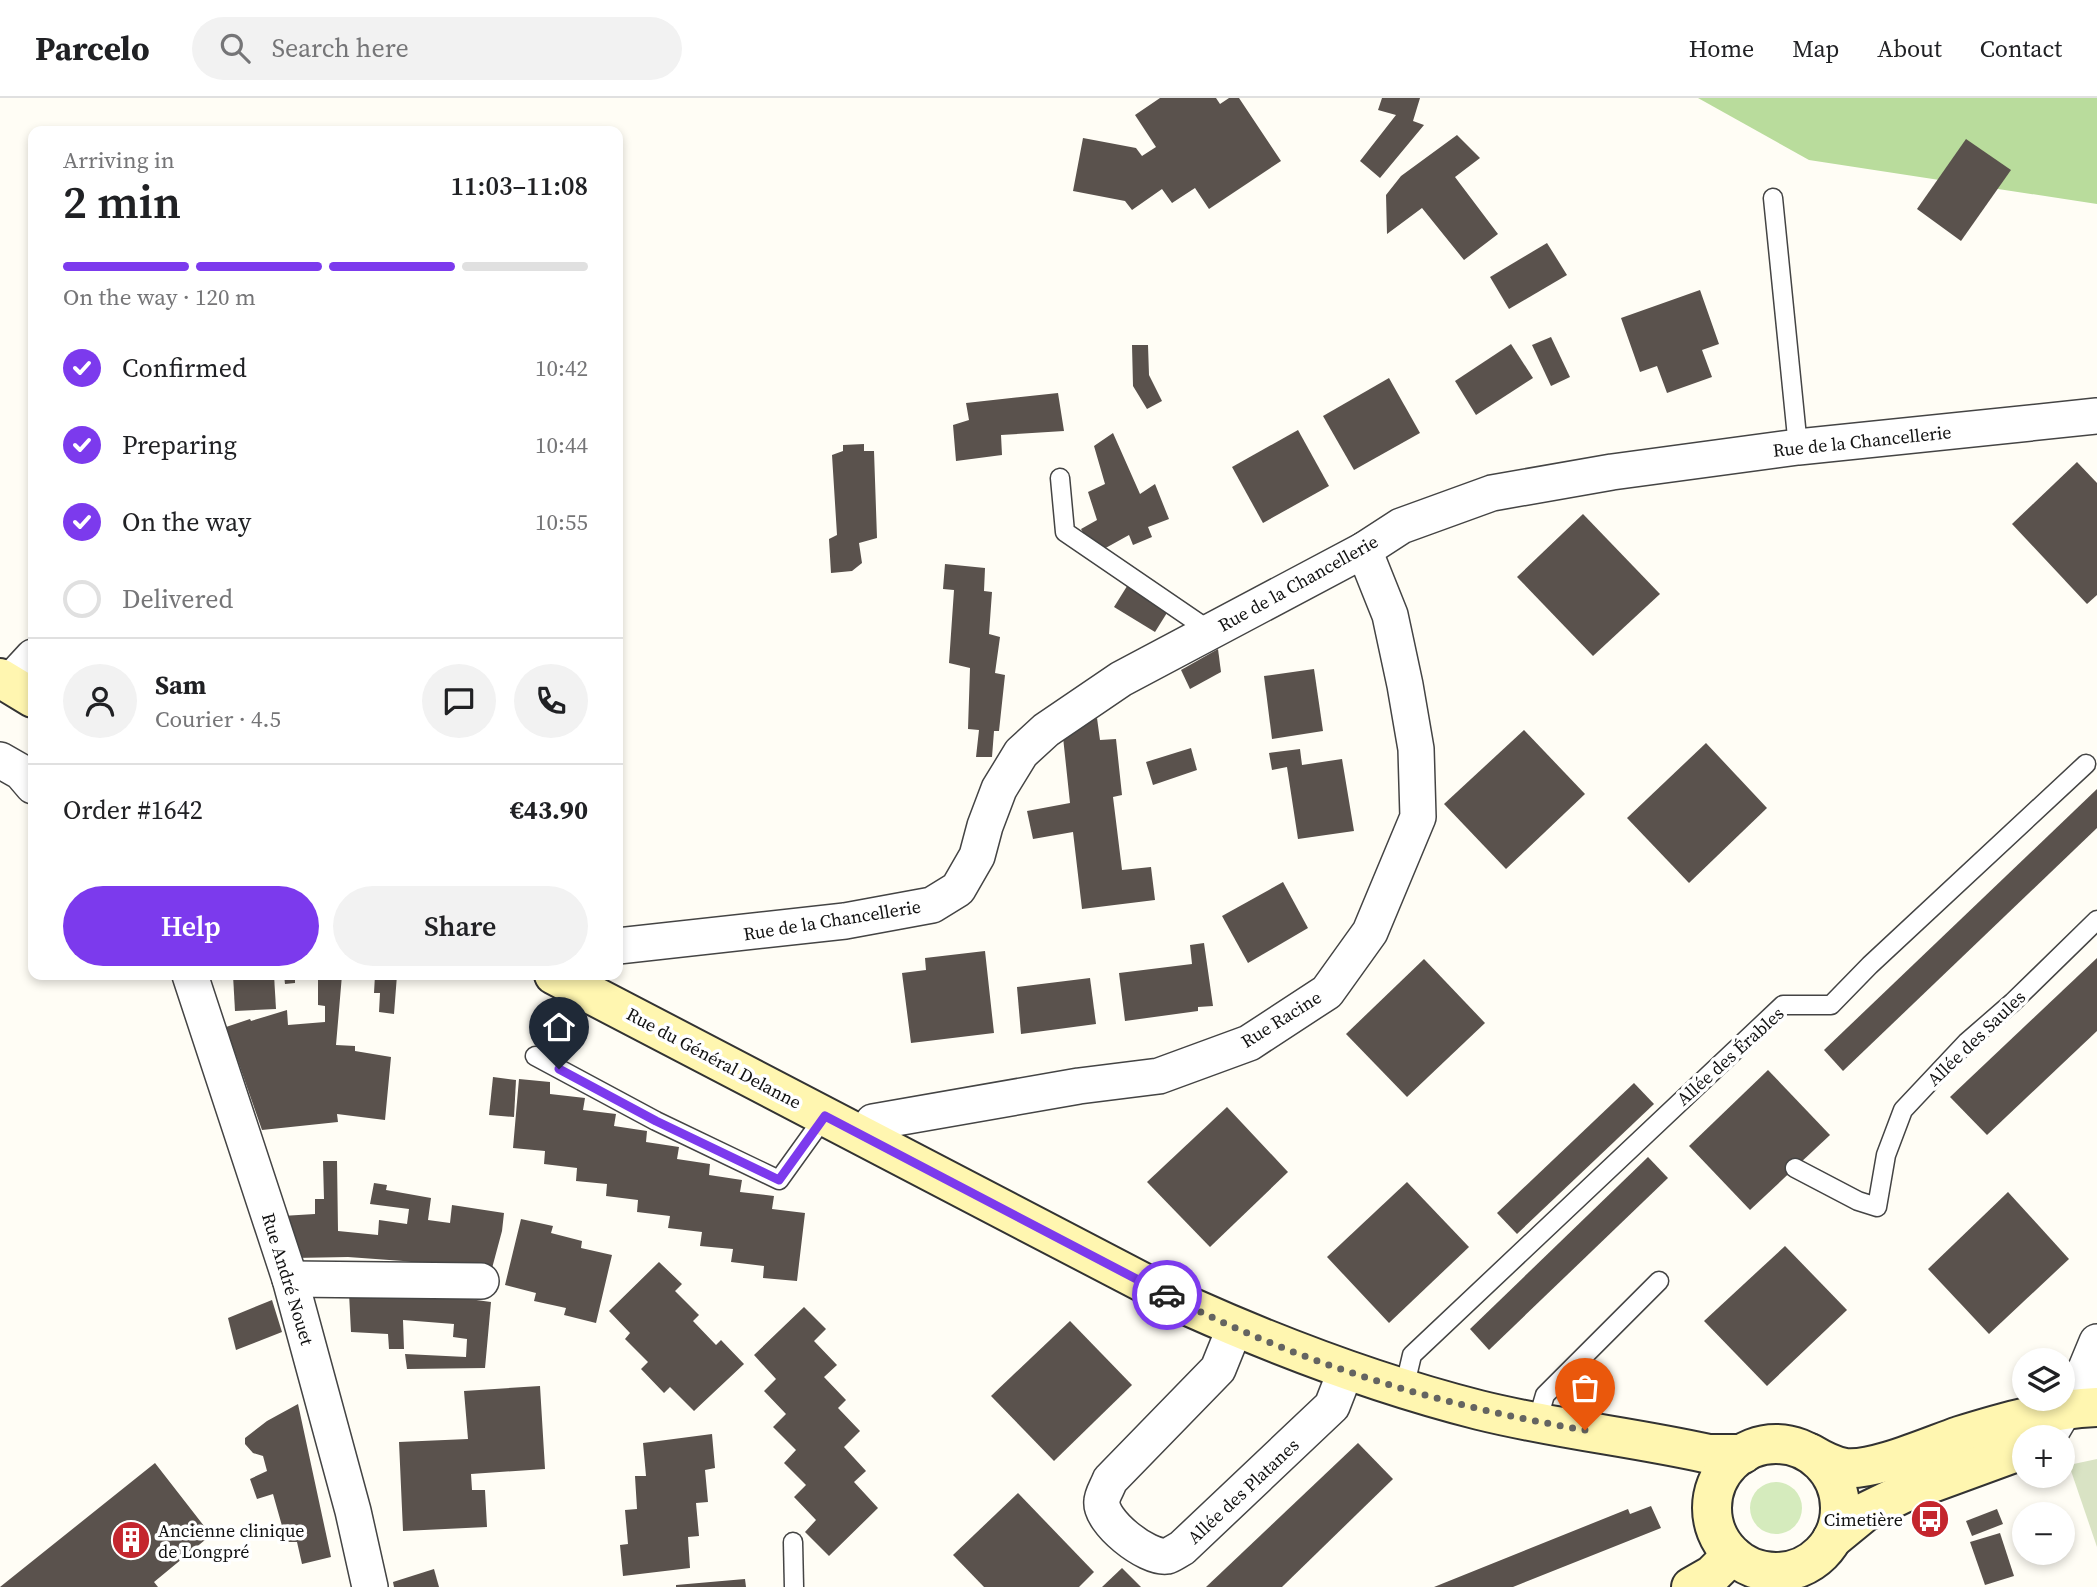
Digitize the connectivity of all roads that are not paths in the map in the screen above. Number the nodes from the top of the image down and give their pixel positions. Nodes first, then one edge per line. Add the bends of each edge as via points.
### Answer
1 (1773, 198) dead end
2 (2097, 416) edge
3 (1798, 447) junction
4 (1060, 478) dead end
5 (1364, 550) junction
6 (1210, 631) junction
7 (2086, 764) dead end
8 (2097, 920) edge
9 (623, 945) edge
10 (192, 980) edge
11 (569, 980) edge
12 (535, 1056) dead end
13 (825, 1116) junction
14 (865, 1137) junction
15 (1796, 1168) dead end
16 (290, 1279) junction
17 (481, 1281) dead end
18 (1659, 1281) dead end
19 (1235, 1327) junction
20 (2097, 1342) edge
21 (1346, 1370) junction
22 (1404, 1389) junction
23 (1537, 1422) junction
24 (2073, 1423) edge
25 (1651, 1442) junction
26 (1804, 1451) junction
27 (1743, 1454) junction
28 (2012, 1454) edge
29 (1713, 1505) junction
30 (1832, 1539) junction
31 (793, 1542) dead end
32 (1732, 1555) junction
33 (370, 1587) edge
34 (794, 1587) edge
35 (1691, 1587) edge

1 - 3 lane
2 - 3 street, Rue de la Chancellerie
3 - 5 street, Rue de la Chancellerie via 1492,493 1401,526
4 - 6 lane via 1065,533
5 - 6 street, Rue de la Chancellerie
5 - 14 street, Rue Racine via 1390,615 1405,685 1416,749 1419,817 1370,932 1327,992 1250,1042 1159,1076 873,1122
6 - 9 street, Rue de la Chancellerie via 1121,679 1046,730 1021,753 999,789 971,867 958,889 932,905 845,921
7 - 22 lane, Allée des Érables via 1830,1005 1783,1005 1412,1355
8 - 15 lane, Allée des Saules via 1967,1042 1903,1110 1885,1155 1877,1207
10 - 16 street, Rue André Nouet
11 - 13 main road, Rue du Général Delanne
12 - 13 lane via 779,1180
13 - 14 main road, Rue du Général Delanne
14 - 19 main road, Rue du Général Delanne
16 - 17 street
16 - 33 street, Rue André Nouet
18 - 23 lane via 1545,1395
19 - 21 main road, Rue du Général Delanne
19 - 21 street, Allée des Platanes via 1218,1369 1110,1480 1101,1503 1106,1518 1133,1543 1154,1554 1167,1556 1182,1548 1332,1406
20 - 24 street via 2080,1383
21 - 22 main road, Rue du Général Delanne
22 - 23 main road, Rue du Général Delanne
23 - 25 main road, Rue du Général Delanne
24 - 26 main road via 2033,1416 1856,1468 1842,1468
25 - 27 main road, Rue du Général Delanne via 1709,1454
25 - 29 main road, Rue du Général Delanne via 1684,1460 1704,1484
26 - 27 main road via 1766,1445
26 - 30 main road via 1832,1476 1839,1494 1840,1516
27 - 29 main road via 1719,1478
28 - 30 main road via 1902,1494 1865,1512
29 - 32 main road via 1719,1539
30 - 32 main road via 1806,1565 1787,1572 1748,1567
31 - 34 lane
32 - 35 main road

